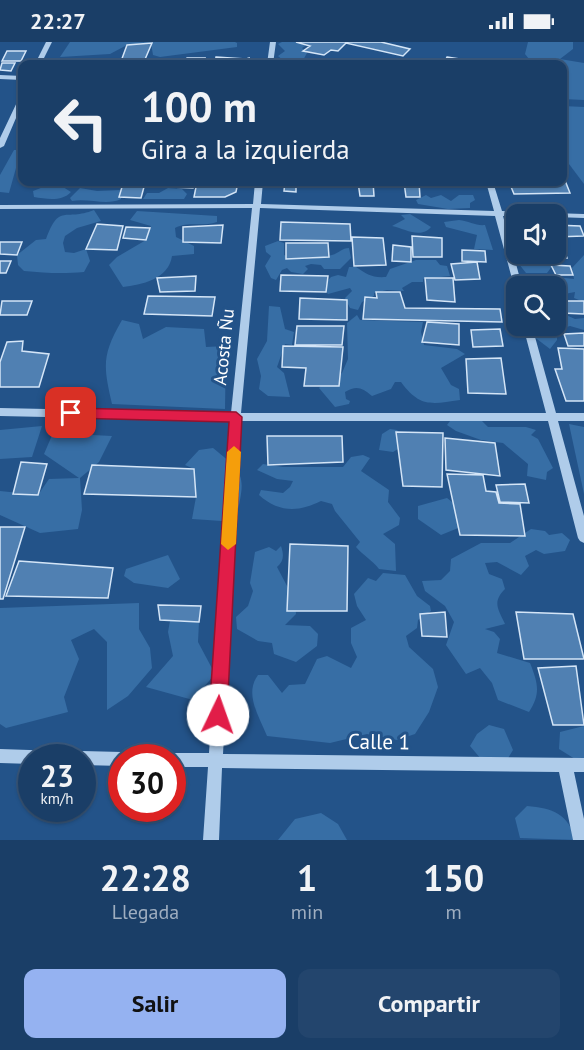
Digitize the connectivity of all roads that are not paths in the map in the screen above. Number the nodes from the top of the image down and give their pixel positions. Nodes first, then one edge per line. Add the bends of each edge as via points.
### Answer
1 (49, 42) edge
2 (273, 42) edge
3 (40, 60) edge
4 (271, 60) edge
5 (0, 77) edge
6 (18, 78) edge
7 (18, 107) edge
8 (0, 146) edge
9 (258, 186) edge
10 (491, 186) edge
11 (256, 206) junction
12 (0, 207) edge
13 (499, 214) junction
14 (506, 214) edge
15 (566, 215) edge
16 (584, 216) edge
17 (515, 276) edge
18 (531, 336) edge
19 (0, 412) edge
20 (552, 416) junction
21 (236, 417) junction
22 (584, 417) edge
23 (584, 537) edge
24 (0, 756) edge
25 (18, 757) edge
26 (186, 760) edge
27 (215, 760) junction
28 (565, 765) junction
29 (584, 765) edge
30 (211, 840) edge
31 (581, 840) edge

1 - 3 street
2 - 4 street
5 - 6 street
7 - 8 street
9 - 11 street, Acosta Ñu
10 - 13 street
11 - 12 street
11 - 13 street
11 - 21 street, Acosta Ñu
13 - 14 street
13 - 17 street
15 - 16 street
18 - 20 street
19 - 21 street
20 - 21 street
20 - 22 street
20 - 23 street
21 - 27 street, Acosta Ñu
24 - 25 street
26 - 27 street, Calle 1
27 - 28 street, Calle 1
27 - 30 street, Acosta Ñu
28 - 29 street, Calle 1
28 - 31 street

